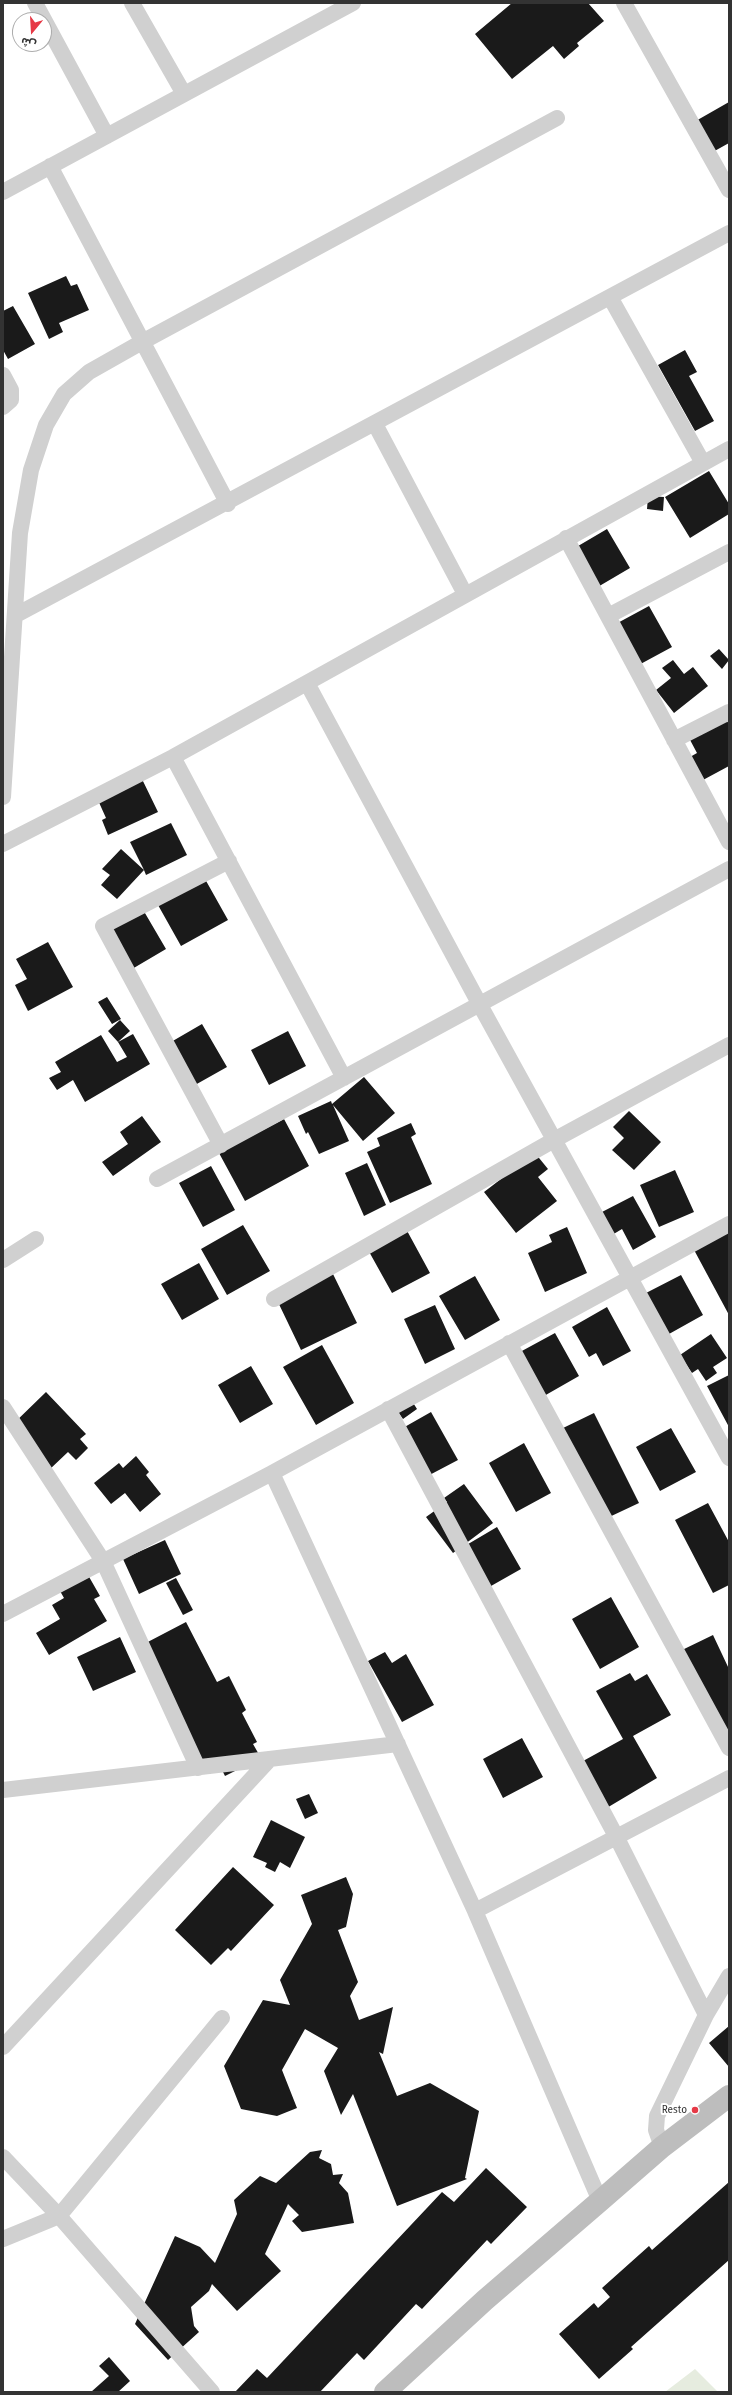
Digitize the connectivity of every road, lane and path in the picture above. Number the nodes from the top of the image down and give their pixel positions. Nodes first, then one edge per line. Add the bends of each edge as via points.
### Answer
1 (35, 3) edge
2 (132, 3) edge
3 (353, 3) edge
4 (624, 3) edge
5 (184, 94) junction
6 (557, 118) dead end
7 (108, 136) junction
8 (50, 166) junction
9 (729, 190) edge
10 (3, 192) edge
11 (729, 233) edge
12 (610, 297) junction
13 (142, 342) junction
14 (3, 375) edge
15 (3, 407) edge
16 (375, 424) junction
17 (729, 449) edge
18 (703, 463) junction
19 (228, 504) junction
20 (566, 538) junction
21 (729, 552) edge
22 (465, 594) junction
23 (16, 615) junction
24 (608, 616) junction
25 (307, 683) junction
26 (729, 712) edge
27 (674, 740) junction
28 (173, 757) junction
29 (3, 797) edge
30 (729, 842) edge
31 (3, 844) edge
32 (229, 861) junction
33 (729, 869) edge
34 (480, 1005) junction
35 (729, 1045) edge
36 (344, 1078) junction
37 (554, 1140) junction
38 (222, 1145) junction
39 (157, 1179) dead end
40 (729, 1224) edge
41 (36, 1239) dead end
42 (3, 1260) edge
43 (631, 1277) junction
44 (274, 1299) dead end
45 (509, 1343) junction
46 (3, 1406) edge
47 (388, 1410) junction
48 (729, 1458) edge
49 (272, 1473) junction
50 (103, 1562) junction
51 (3, 1614) edge
52 (398, 1744) junction
53 (729, 1748) edge
54 (269, 1760) junction
55 (198, 1768) junction
56 (729, 1778) edge
57 (3, 1790) edge
58 (617, 1838) junction
59 (475, 1911) junction
60 (729, 1976) edge
61 (706, 2015) junction
62 (222, 2018) dead end
63 (3, 2047) edge
64 (726, 2103) edge
65 (662, 2147) junction
66 (3, 2157) edge
67 (600, 2201) junction
68 (59, 2216) junction
69 (3, 2239) edge
70 (212, 2392) edge
71 (385, 2392) edge

1 - 7 street
2 - 5 street
3 - 5 street
4 - 9 street
5 - 7 street
6 - 13 street
7 - 8 street
8 - 10 street
8 - 13 street
11 - 12 street
12 - 16 street
12 - 18 street
13 - 19 street
13 - 23 street via 89,372 69,389 46,425 31,470 20,533
14 - 15 street via 11,390 11,400
16 - 19 street
16 - 22 street
17 - 18 street
18 - 20 street
19 - 23 street
20 - 22 street
20 - 24 street
21 - 24 street
22 - 25 street
23 - 29 street
24 - 27 street
25 - 28 street
25 - 34 street
26 - 27 street
27 - 30 street
28 - 31 street
28 - 32 street
32 - 36 street
32 - 38 street via 103,926
33 - 34 street
34 - 36 street
34 - 37 street
35 - 37 street
36 - 38 street
37 - 43 street
37 - 44 street
38 - 39 street
40 - 43 street
41 - 42 street
43 - 45 street
43 - 48 street
45 - 47 street
45 - 53 street
46 - 50 street
47 - 49 street
47 - 58 street
49 - 50 street
49 - 52 street
50 - 51 street
50 - 55 street
52 - 54 street
52 - 59 street
54 - 55 street
54 - 63 street
55 - 57 street
56 - 58 street
58 - 59 street
58 - 61 street
59 - 67 street
60 - 61 street
61 - 65 street via 656,2116 656,2130
62 - 68 street
64 - 65 street
65 - 67 street
66 - 68 street
67 - 71 street via 485,2300
68 - 69 street
68 - 70 street

